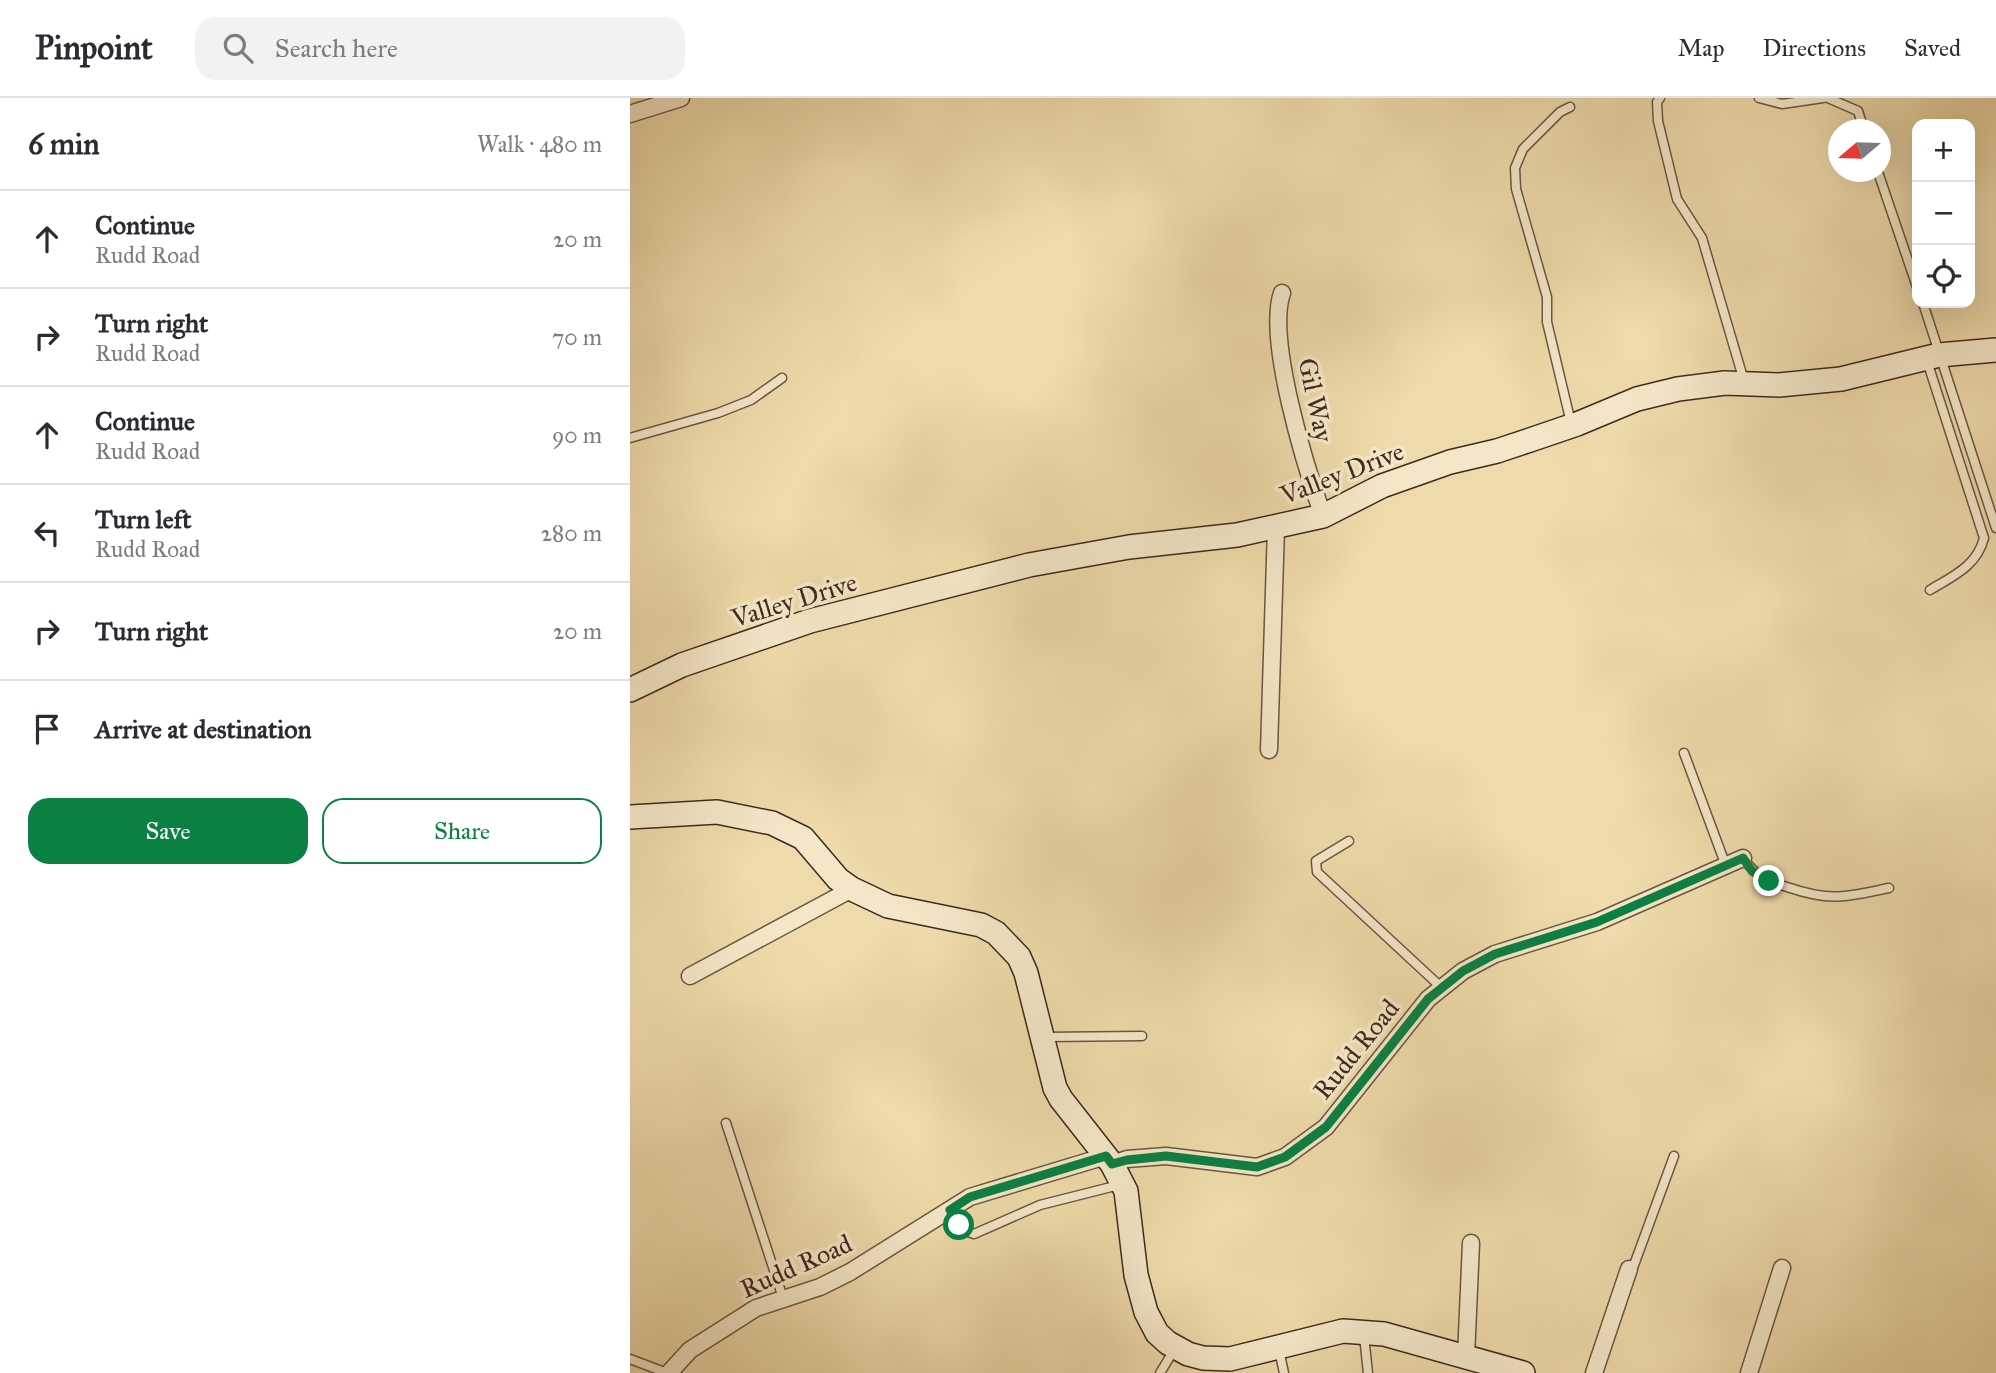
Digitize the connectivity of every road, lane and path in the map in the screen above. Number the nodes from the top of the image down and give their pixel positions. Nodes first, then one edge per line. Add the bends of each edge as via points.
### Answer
1 (681, 98) edge
2 (1660, 98) edge
3 (1759, 98) edge
4 (1826, 98) edge
5 (1570, 107) dead end
6 (630, 114) edge
7 (1861, 119) edge
8 (1881, 182) edge
9 (1912, 272) edge
10 (1282, 293) dead end
11 (1924, 308) edge
12 (1996, 350) edge
13 (1933, 357) junction
14 (782, 378) dead end
15 (1745, 384) junction
16 (1572, 425) junction
17 (630, 438) edge
18 (1323, 516) junction
19 (1276, 527) junction
20 (1996, 528) edge
21 (1930, 590) dead end
22 (630, 690) edge
23 (1269, 750) dead end
24 (1684, 753) dead end
25 (630, 817) edge
26 (1349, 841) dead end
27 (1743, 858) joint
28 (1726, 866) junction
29 (1889, 888) dead end
30 (852, 889) junction
31 (690, 976) dead end
32 (1442, 988) junction
33 (1142, 1036) dead end
34 (1041, 1037) junction
35 (726, 1123) dead end
36 (1674, 1156) dead end
37 (1114, 1168) junction
38 (950, 1210) junction
39 (1471, 1243) dead end
40 (1782, 1268) dead end
41 (1629, 1269) joint
42 (783, 1298) junction
43 (1363, 1333) junction
44 (1176, 1347) junction
45 (1278, 1347) junction
46 (630, 1359) edge
47 (1480, 1364) edge
48 (668, 1373) edge
49 (1160, 1373) edge
50 (1284, 1373) edge
51 (1368, 1373) edge
52 (1523, 1373) edge
53 (1594, 1373) edge
54 (1749, 1373) edge

1 - 6 street
2 - 15 lane via 1658,121 1678,199 1702,238
3 - 4 lane via 1782,104
4 - 7 lane via 1858,111
5 - 16 lane via 1560,111 1522,149 1515,168 1516,189 1547,297 1546,322
8 - 9 lane
10 - 18 street, Gil Way via 1278,304 1281,356 1304,461
11 - 13 lane
12 - 13 street, Valley Drive
13 - 15 street, Valley Drive via 1841,379
13 - 20 lane
13 - 21 lane via 1984,538 1973,562
14 - 17 lane via 751,400
15 - 16 street, Valley Drive via 1678,389 1637,399
16 - 18 street, Valley Drive via 1497,451 1450,461 1382,486
18 - 19 street, Valley Drive
19 - 22 street, Valley Drive via 1031,564 810,621 682,665
19 - 23 street
24 - 28 lane
25 - 30 street via 717,812 772,822 803,838
26 - 32 lane via 1316,861 1317,872
27 - 28 street, Rudd Road
27 - 29 lane via 1758,876 1816,897
28 - 32 street, Rudd Road via 1597,922 1495,954
30 - 31 street
30 - 34 street via 888,906 981,925 996,933 1019,957 1026,973
32 - 37 street, Rudd Road via 1428,999 1326,1127 1285,1157 1257,1167 1166,1156 1127,1160
33 - 34 lane
34 - 37 street via 1061,1099
35 - 42 lane
36 - 41 lane
37 - 38 street, Rudd Road via 970,1197
37 - 38 lane via 974,1234 963,1230
37 - 44 street via 1126,1191 1136,1275 1146,1312 1157,1333
38 - 42 street, Rudd Road via 850,1272
39 - 47 street
40 - 54 street
41 - 53 street
42 - 48 street, Rudd Road via 756,1308 691,1350
43 - 45 street via 1343,1331
43 - 47 street via 1384,1334
43 - 51 lane
44 - 45 street via 1203,1357 1230,1359
44 - 49 lane
45 - 50 lane
46 - 48 lane
47 - 52 street

